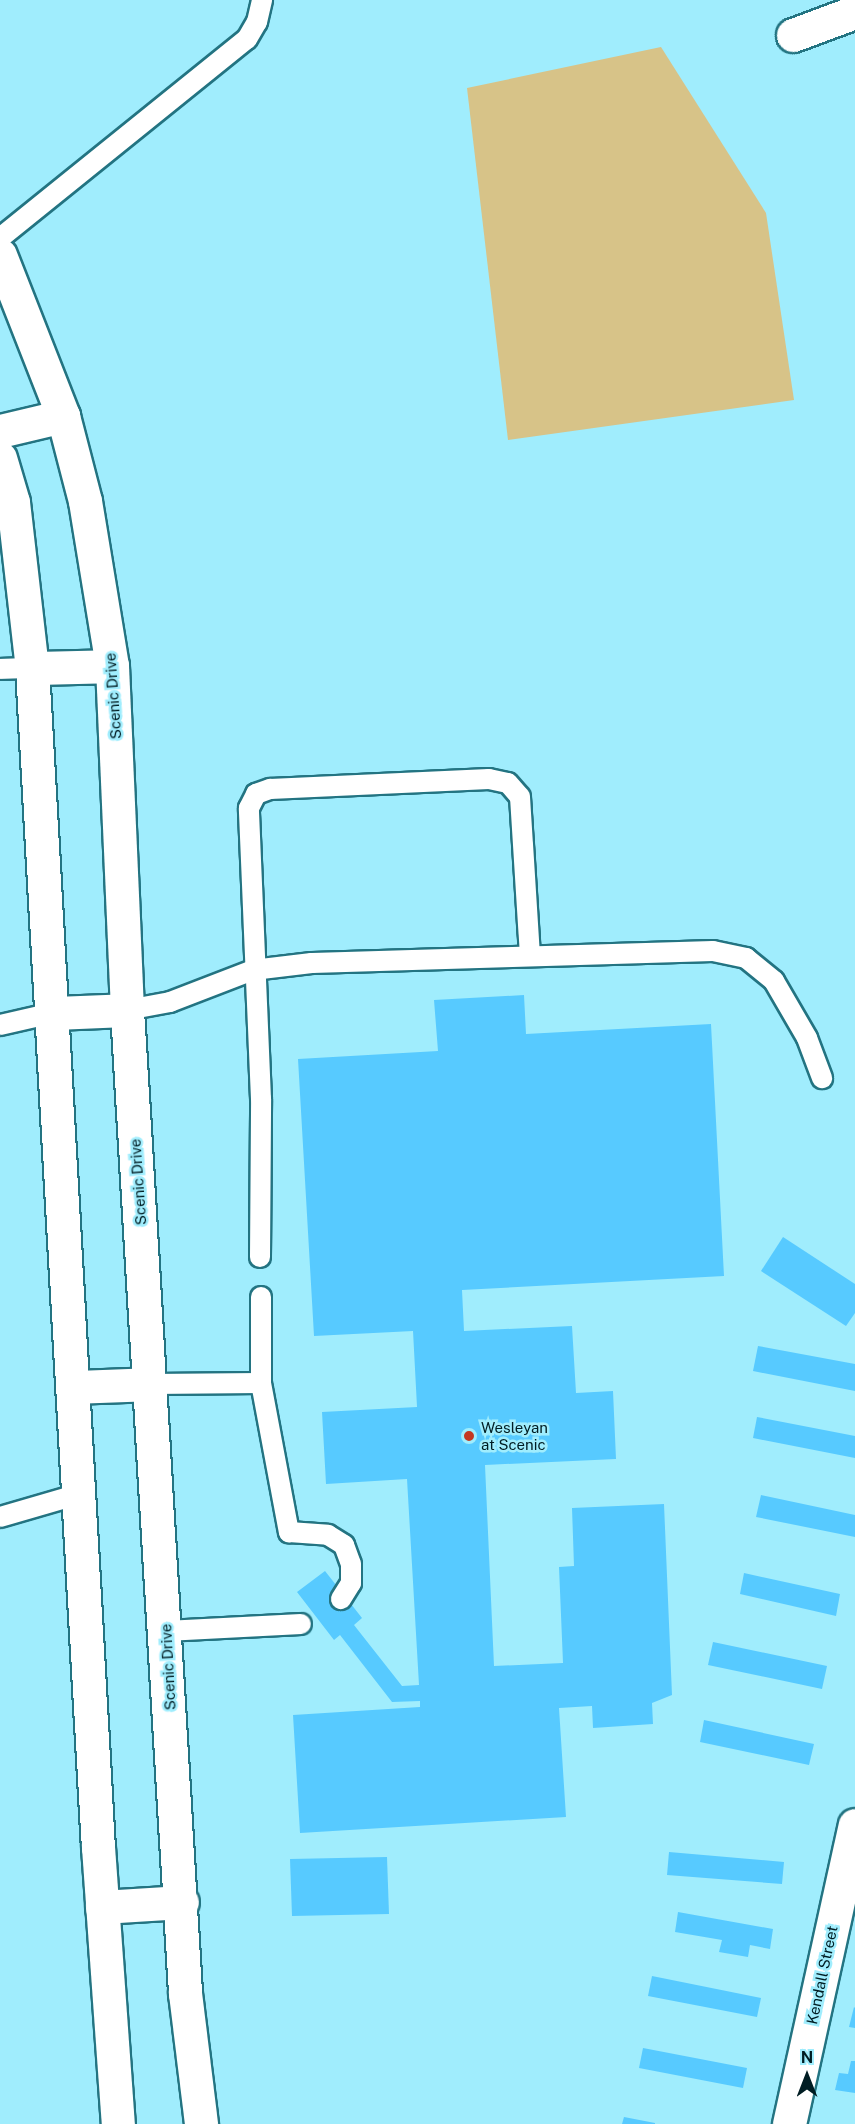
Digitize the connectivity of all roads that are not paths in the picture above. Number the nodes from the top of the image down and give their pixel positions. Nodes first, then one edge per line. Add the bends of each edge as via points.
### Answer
1 (262, 0) edge
2 (855, 12) edge
3 (793, 35) dead end
4 (0, 238) edge
5 (0, 255) edge
6 (63, 416) junction
7 (0, 431) edge
8 (0, 458) edge
9 (112, 666) junction
10 (16, 669) edge
11 (530, 956) junction
12 (254, 970) junction
13 (127, 1010) junction
14 (53, 1013) junction
15 (0, 1025) edge
16 (822, 1078) dead end
17 (260, 1257) dead end
18 (261, 1297) dead end
19 (261, 1383) junction
20 (151, 1384) junction
21 (74, 1387) junction
22 (79, 1494) junction
23 (0, 1517) edge
24 (341, 1599) dead end
25 (301, 1624) dead end
26 (166, 1631) junction
27 (855, 1825) edge
28 (182, 1902) junction
29 (102, 1907) junction
30 (118, 2124) edge
31 (201, 2124) edge
32 (789, 2124) edge

1 - 4 lane via 258,22 247,39
2 - 3 street
5 - 6 street, Scenic Drive
6 - 7 street
6 - 9 street, Scenic Drive via 85,501
8 - 10 street via 13,502
9 - 10 street
9 - 13 street, Scenic Drive
10 - 14 street
11 - 12 lane via 312,963
11 - 12 lane via 520,797 508,783 489,779 293,788 256,794 249,807
11 - 16 lane via 713,951 746,958 774,981 791,1007
12 - 13 lane via 170,1002
12 - 17 lane via 261,1099
13 - 14 street
13 - 20 street, Scenic Drive
14 - 15 lane
14 - 21 street
18 - 19 lane
19 - 20 lane
19 - 24 lane via 289,1532 328,1535 344,1545 351,1564 351,1583
20 - 21 street
20 - 26 street, Scenic Drive
21 - 22 street
22 - 23 lane
22 - 29 street
25 - 26 lane
26 - 28 street, Scenic Drive
27 - 32 street, Kendall Street
28 - 29 street
28 - 31 street, Scenic Drive via 185,1993
29 - 30 street

